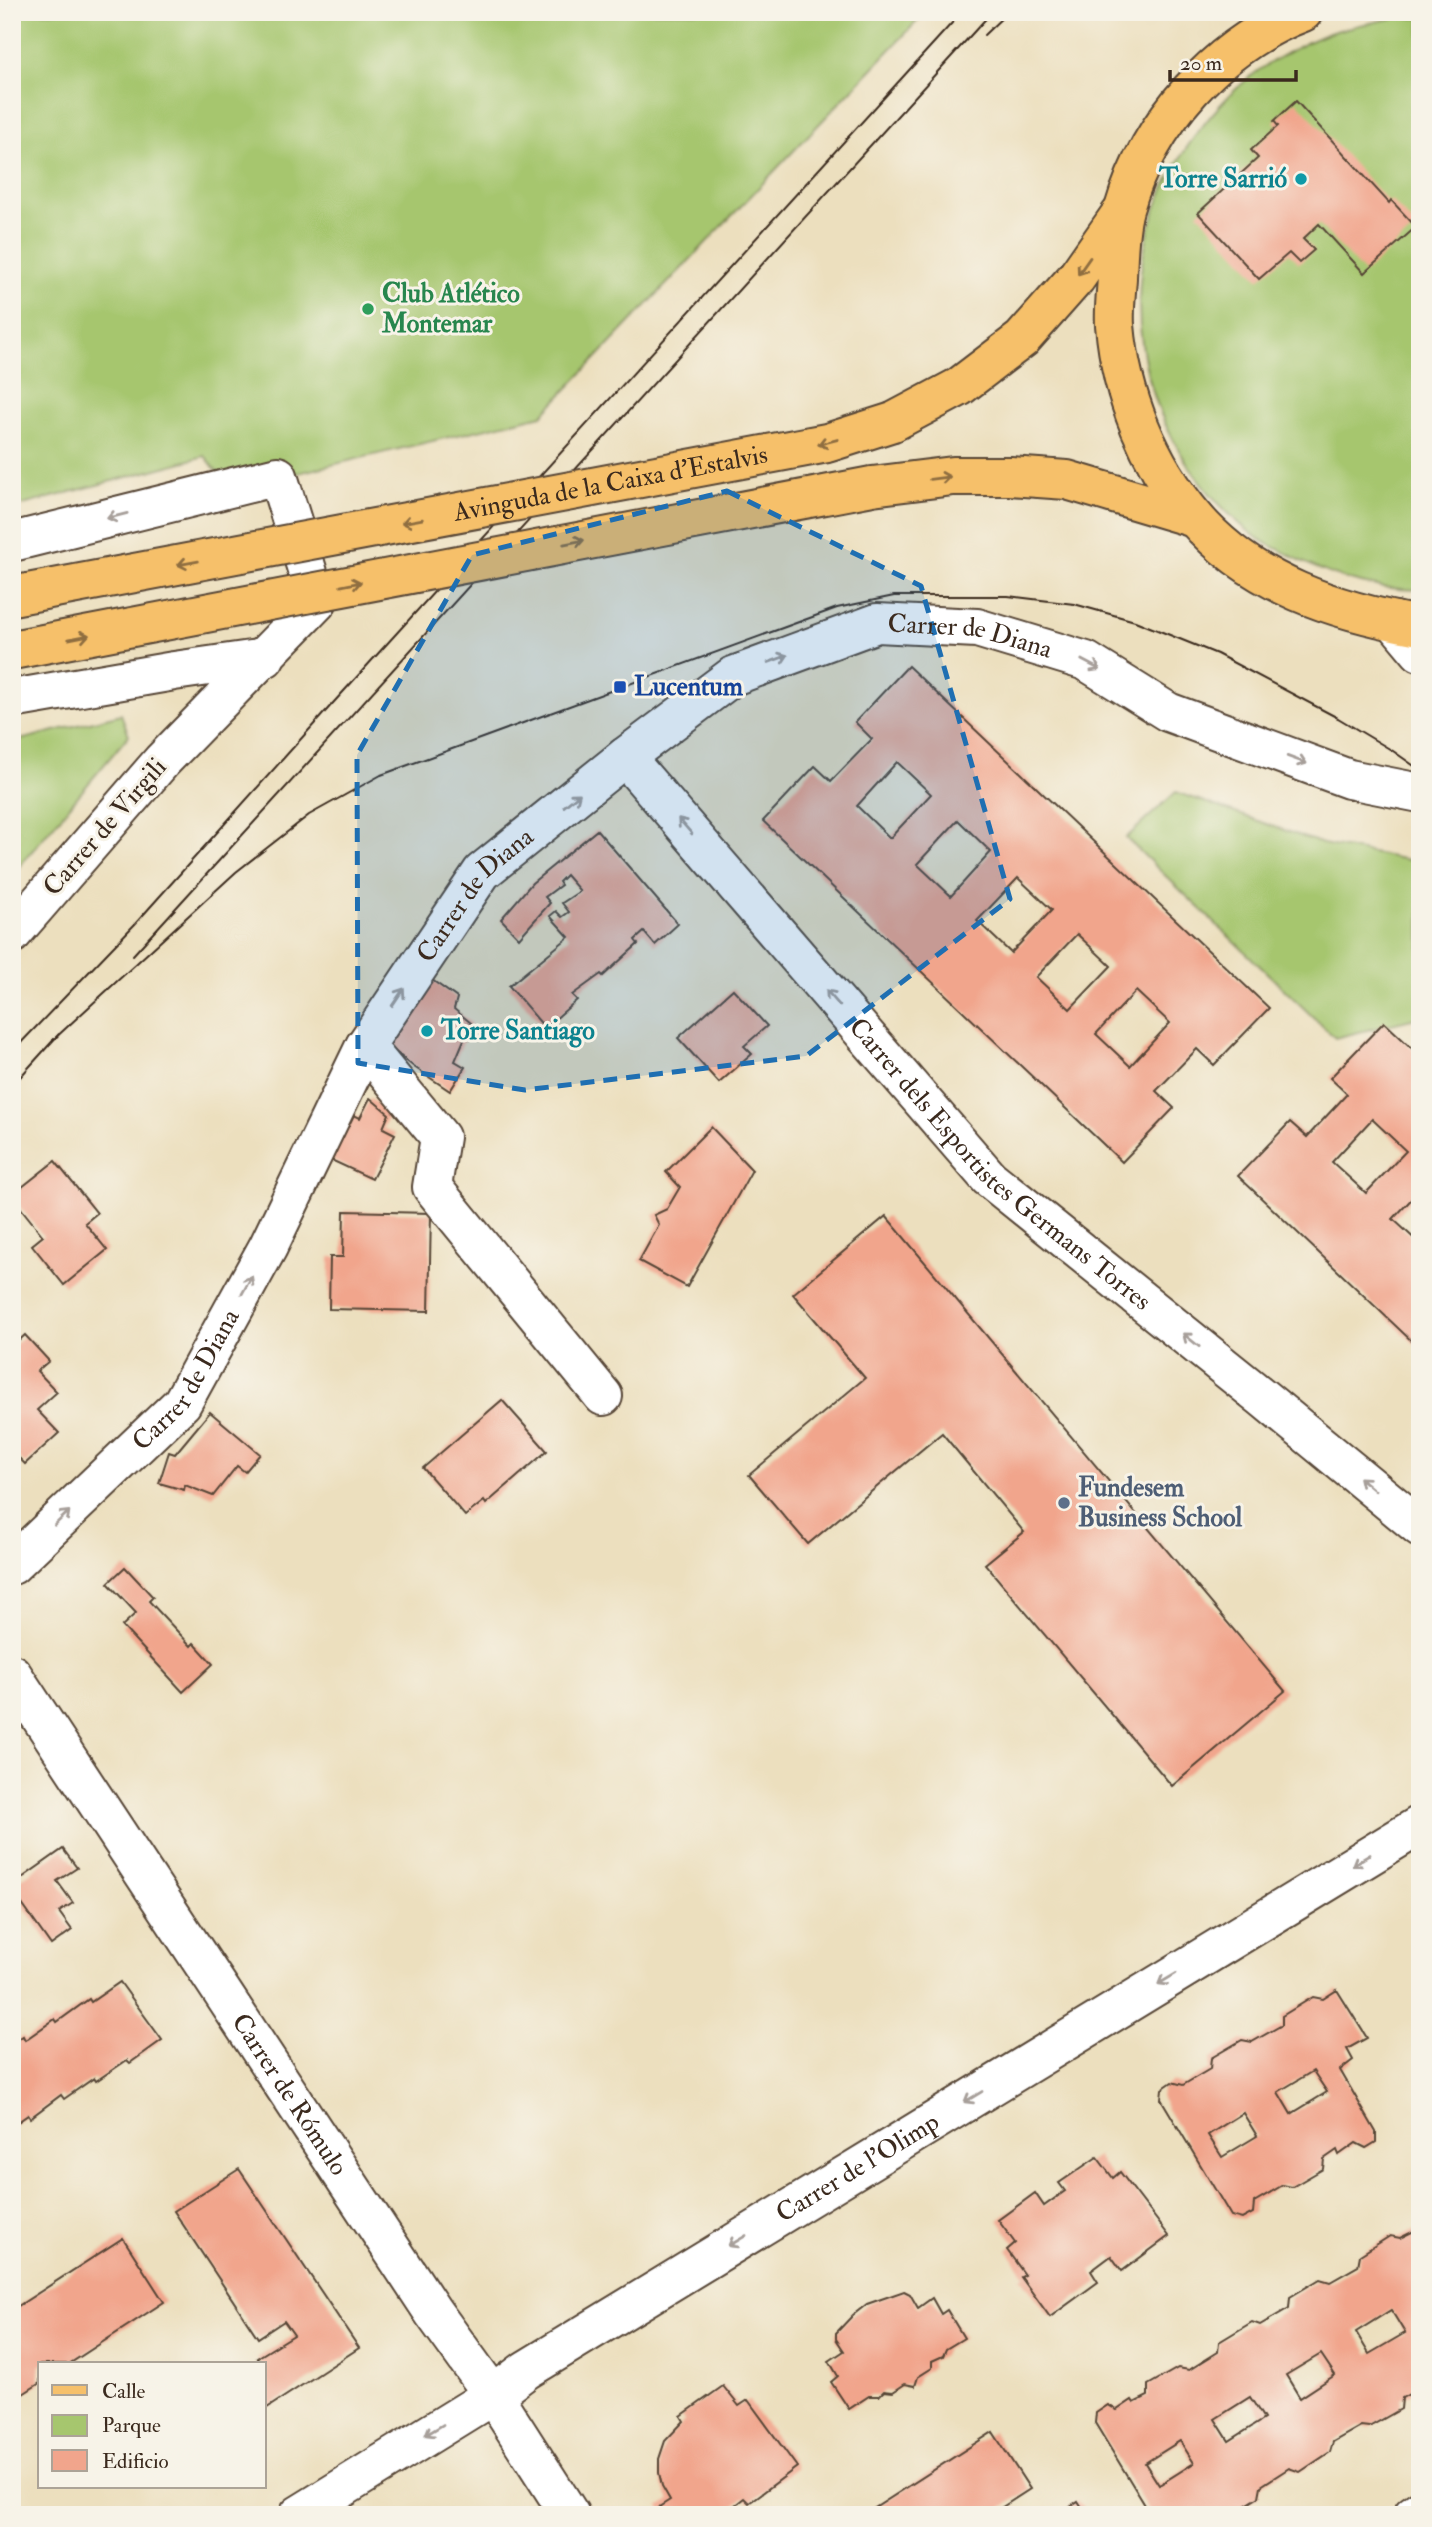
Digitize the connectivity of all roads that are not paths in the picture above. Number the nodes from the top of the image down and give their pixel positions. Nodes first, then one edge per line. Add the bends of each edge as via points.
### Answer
1 (1303, 12) edge
2 (1124, 210) junction
3 (1195, 518) junction
4 (12, 542) edge
5 (12, 596) edge
6 (1407, 624) edge
7 (12, 650) edge
8 (1420, 652) edge
9 (265, 658) junction
10 (174, 671) junction
11 (12, 699) edge
12 (200, 723) junction
13 (625, 757) junction
14 (1420, 793) edge
15 (12, 934) edge
16 (365, 1046) junction
17 (603, 1396) dead end
18 (1420, 1527) edge
19 (12, 1565) edge
20 (12, 1674) edge
21 (1420, 1825) edge
22 (493, 2395) junction
23 (1420, 2510) edge
24 (299, 2515) edge
25 (570, 2515) edge
26 (1413, 2515) edge

1 - 2 main road via 1240,45 1201,78 1164,123
2 - 3 main road via 1115,324 1127,395 1152,455
2 -> 5 main road, Avinguda de la Caixa d'Estalvis, bridge via 1076,278 1022,339 959,387 893,422 827,443
3 - 6 main road via 1228,549 1291,590 1331,606
7 -> 3 main road, Avinguda de la Caixa d'Estalvis, bridge via 873,486 953,476 1067,480
9 -> 4 street, Carrer de Virgili via 317,602 278,476
6 - 8 street
9 - 10 street
9 - 12 street, Carrer de Virgili
10 - 11 street
10 - 12 street
12 - 15 street, Carrer de Virgili
13 -> 14 street, Carrer de Diana via 733,676 877,623 977,628 1086,661 1168,712 1349,779
16 -> 13 street, Carrer de Diana via 482,872
18 -> 13 street, Carrer dels Esportistes Germans Torres via 989,1178
16 - 17 street via 440,1137 432,1187
19 -> 16 street, Carrer de Diana via 181,1403 268,1247
20 - 22 street, Carrer de Rómulo via 433,2312
21 -> 22 street, Carrer de l'Olimp via 538,2362
22 -> 24 street, Carrer de l'Olimp
22 - 25 street, Carrer de Rómulo
23 - 26 street

